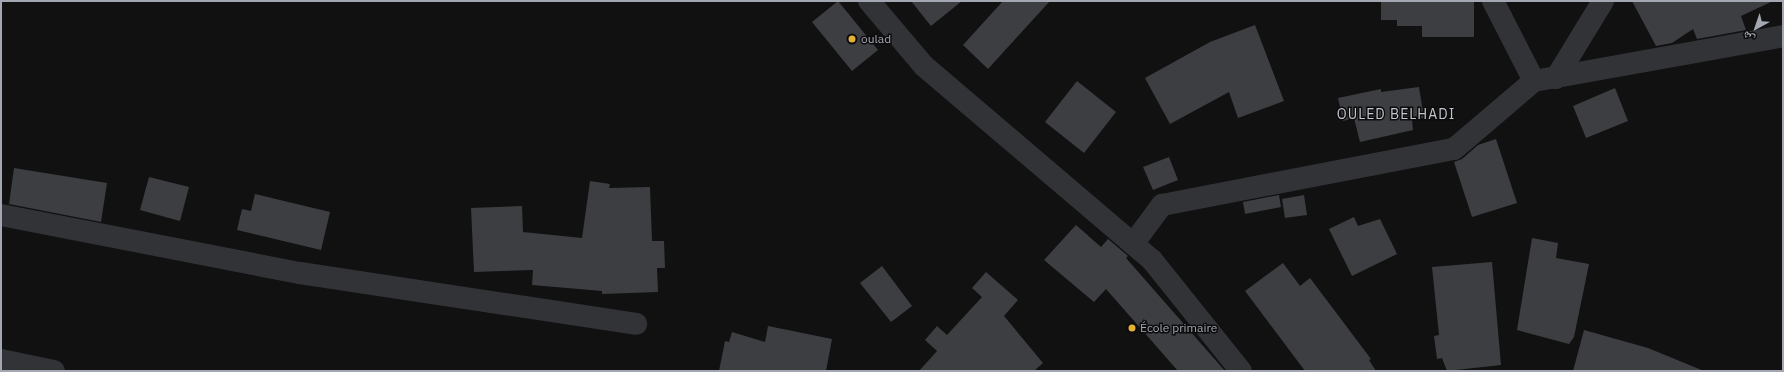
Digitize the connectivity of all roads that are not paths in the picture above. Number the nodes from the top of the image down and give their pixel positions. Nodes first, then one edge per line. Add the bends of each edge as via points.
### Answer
1 (870, 1) edge
2 (1492, 1) edge
3 (1603, 1) edge
4 (1783, 36) edge
5 (1556, 78) junction
6 (1534, 81) junction
7 (1, 215) edge
8 (1133, 244) junction
9 (636, 324) dead end
10 (1, 360) edge
11 (54, 371) edge
12 (1241, 371) edge

1 - 8 street via 924,66
2 - 6 street
3 - 5 street
4 - 5 street
5 - 6 street
6 - 8 street via 1454,149 1162,205
7 - 9 street via 300,273
8 - 12 street via 1152,260
10 - 11 street

